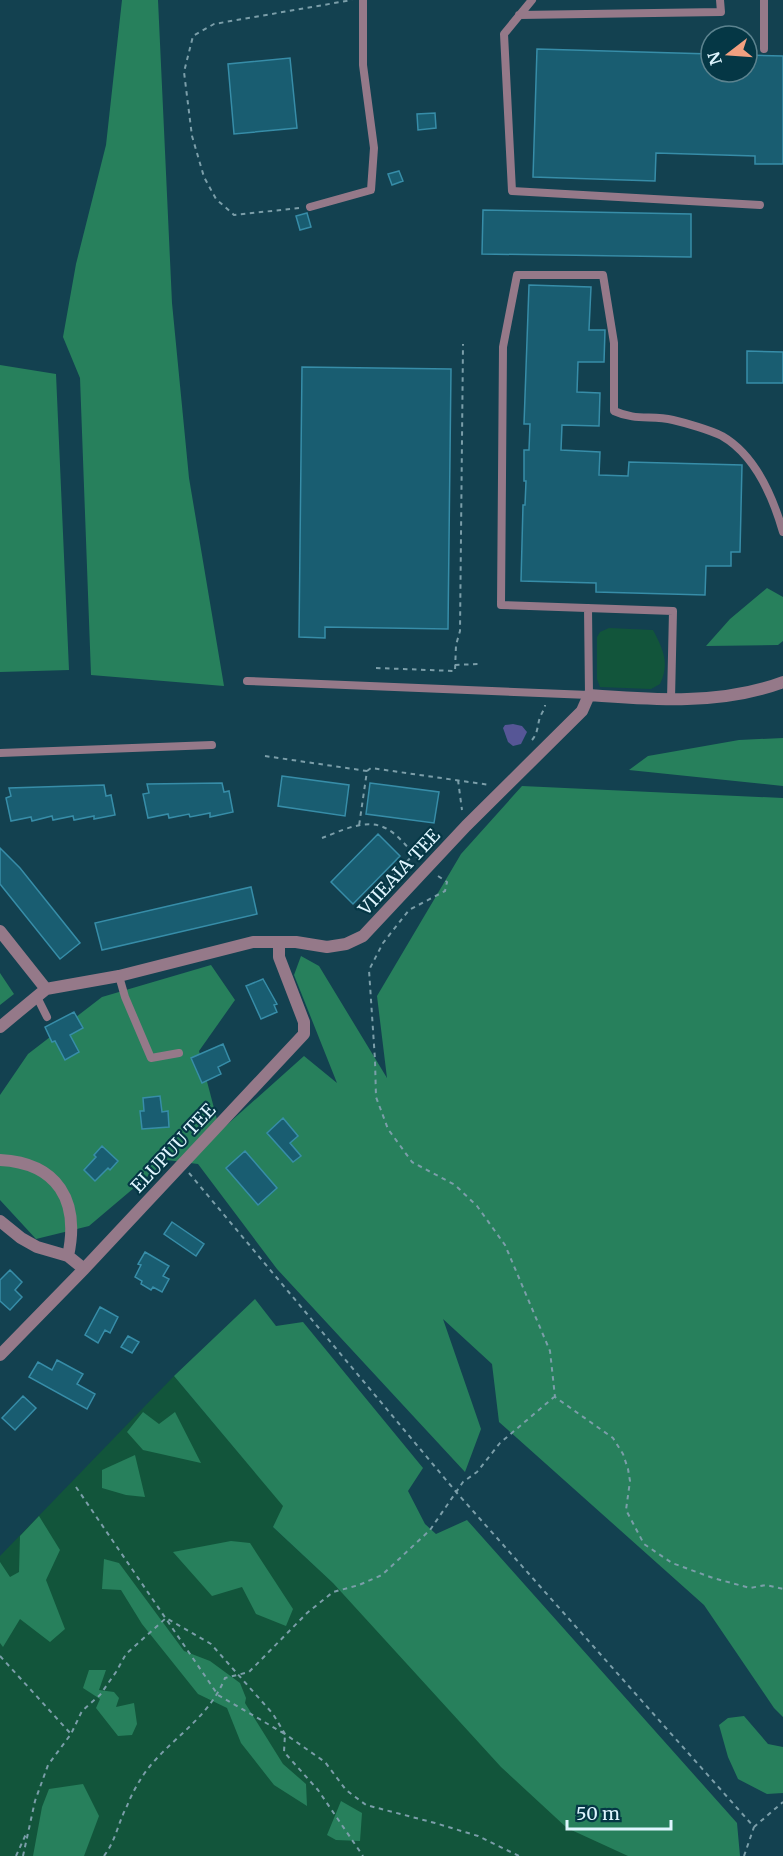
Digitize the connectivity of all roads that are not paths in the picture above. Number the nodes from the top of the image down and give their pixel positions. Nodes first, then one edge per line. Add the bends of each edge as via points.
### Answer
1 (363, 0) edge
2 (532, 0) edge
3 (720, 0) edge
4 (764, 0) edge
5 (519, 15) junction
6 (764, 49) dead end
7 (760, 205) dead end
8 (310, 207) road end
9 (783, 532) edge
10 (588, 608) junction
11 (247, 681) dead end
12 (783, 682) edge
13 (589, 695) junction
14 (671, 699) junction
15 (212, 745) dead end
16 (0, 753) edge
17 (0, 931) edge
18 (279, 942) junction
19 (119, 976) junction
20 (42, 993) junction
21 (47, 1017) dead end
22 (0, 1027) edge
23 (179, 1053) dead end
24 (0, 1160) edge
25 (0, 1221) edge
26 (68, 1256) junction
27 (84, 1269) junction
28 (0, 1355) edge

1 - 8 lane via 363,65 374,148 371,190
2 - 5 lane
3 - 5 lane via 721,12
4 - 6 lane
5 - 7 lane via 504,34 512,191
9 - 10 lane via 750,459 722,436 672,419 627,417 614,411 614,344 603,275 517,275 503,347 501,605
10 - 13 lane
10 - 14 lane via 674,611
11 - 13 lane
12 - 14 street via 732,695
13 - 14 street
13 - 18 street, VIIEAIA TEE via 582,711 422,864 363,936 327,947
15 - 16 lane
17 - 20 street
18 - 19 street, VIIEAIA TEE via 254,942
18 - 27 street, ELUPUU TEE via 279,957 304,1022 304,1034
19 - 20 street, VIIEAIA TEE
19 - 23 lane via 151,1058
20 - 21 lane
20 - 22 street, VIIEAIA TEE
24 - 26 street via 37,1166 57,1183 65,1195 72,1221
25 - 26 street via 37,1247
26 - 27 street
27 - 28 street, ELUPUU TEE

